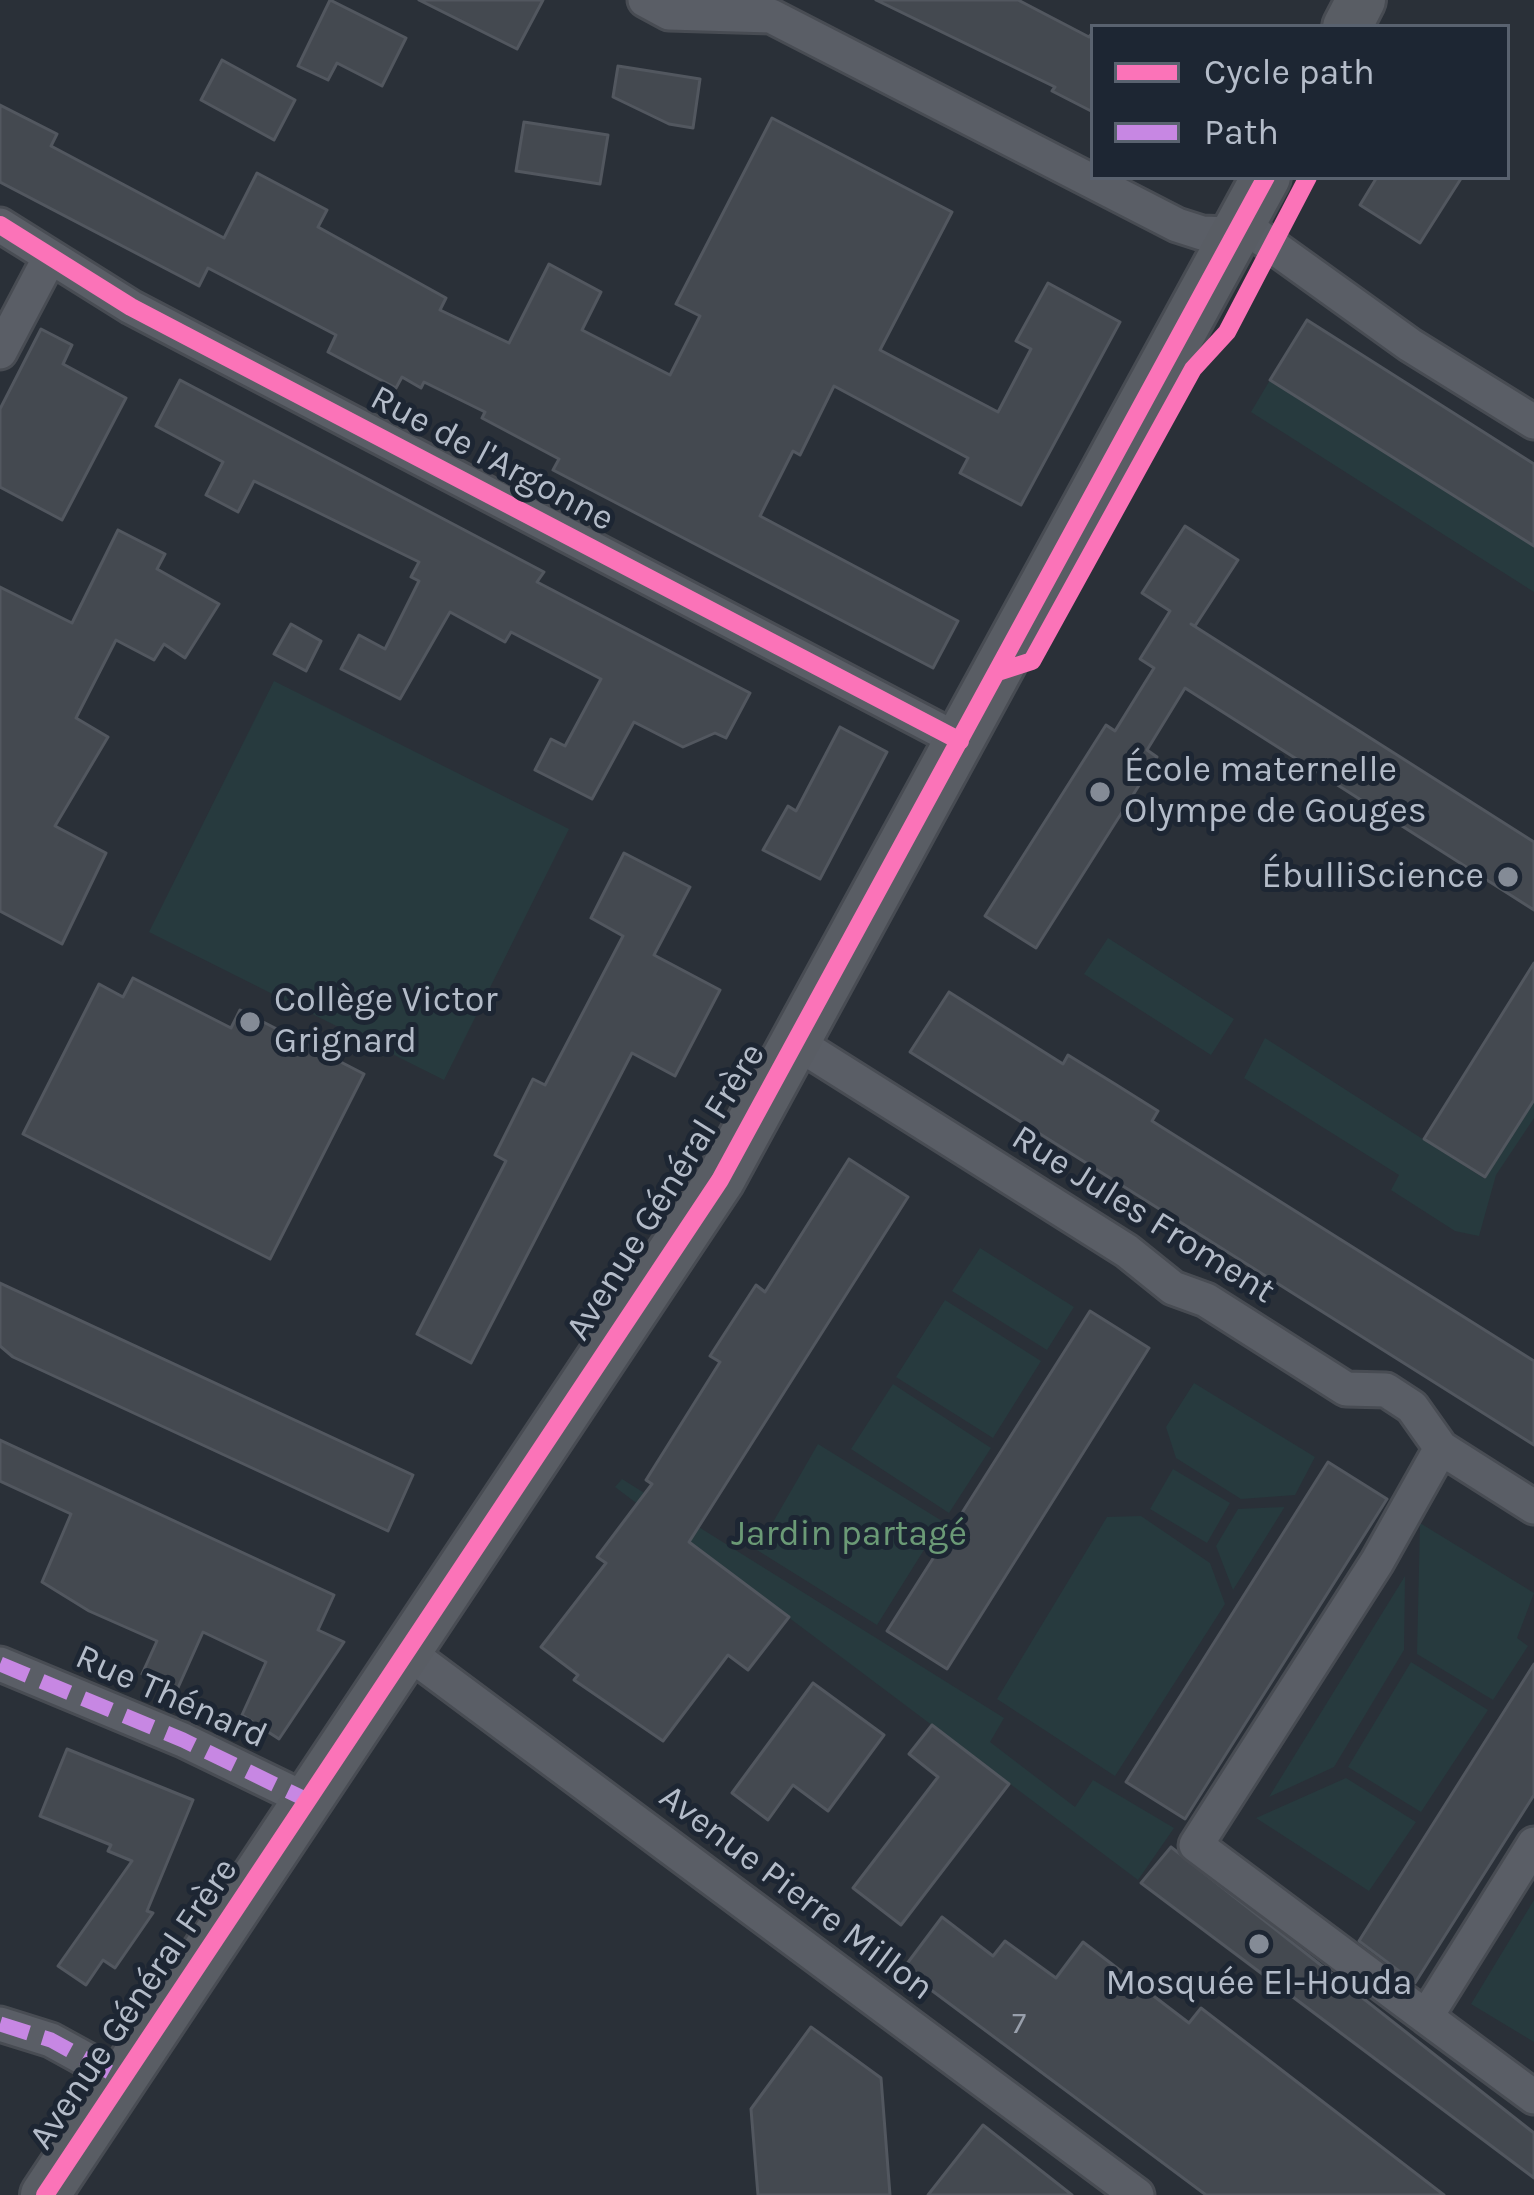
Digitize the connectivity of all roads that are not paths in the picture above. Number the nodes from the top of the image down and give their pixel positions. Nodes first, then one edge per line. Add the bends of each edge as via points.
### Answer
1 (645, 0) edge
2 (1090, 180) edge
3 (1090, 180) edge
4 (1263, 180) edge
5 (0, 225) edge
6 (1234, 235) junction
7 (50, 257) junction
8 (0, 352) edge
9 (1534, 422) edge
10 (960, 741) junction
11 (797, 1043) junction
12 (1441, 1448) junction
13 (1534, 1507) edge
14 (409, 1653) junction
15 (0, 1664) edge
16 (309, 1801) junction
17 (1534, 1844) edge
18 (1426, 2017) junction
19 (0, 2024) edge
20 (122, 2079) junction
21 (1534, 2098) edge
22 (45, 2195) edge
23 (1137, 2195) edge

1 - 3 street via 669,13 771,16
2 - 6 street via 1178,225
4 - 6 street, Avenue Général Frère
5 - 7 street, Rue de l'Argonne
6 - 9 street via 1257,236
6 - 10 street, Avenue Général Frère
7 - 8 street
7 - 10 street, Rue de l'Argonne
10 - 11 street, Avenue Général Frère
11 - 12 street, Rue Jules Froment via 1173,1288 1206,1300 1346,1389 1386,1390 1412,1407
11 - 14 street, Avenue Général Frère via 719,1180
12 - 13 street, Rue Jules Froment
12 - 18 street via 1196,1846
14 - 16 street, Avenue Général Frère
14 - 23 street, Avenue Pierre Millon
15 - 16 street, Rue Thénard
16 - 20 street, Avenue Général Frère
17 - 18 street
18 - 21 street
19 - 20 street via 51,2040
20 - 22 street, Avenue Général Frère

